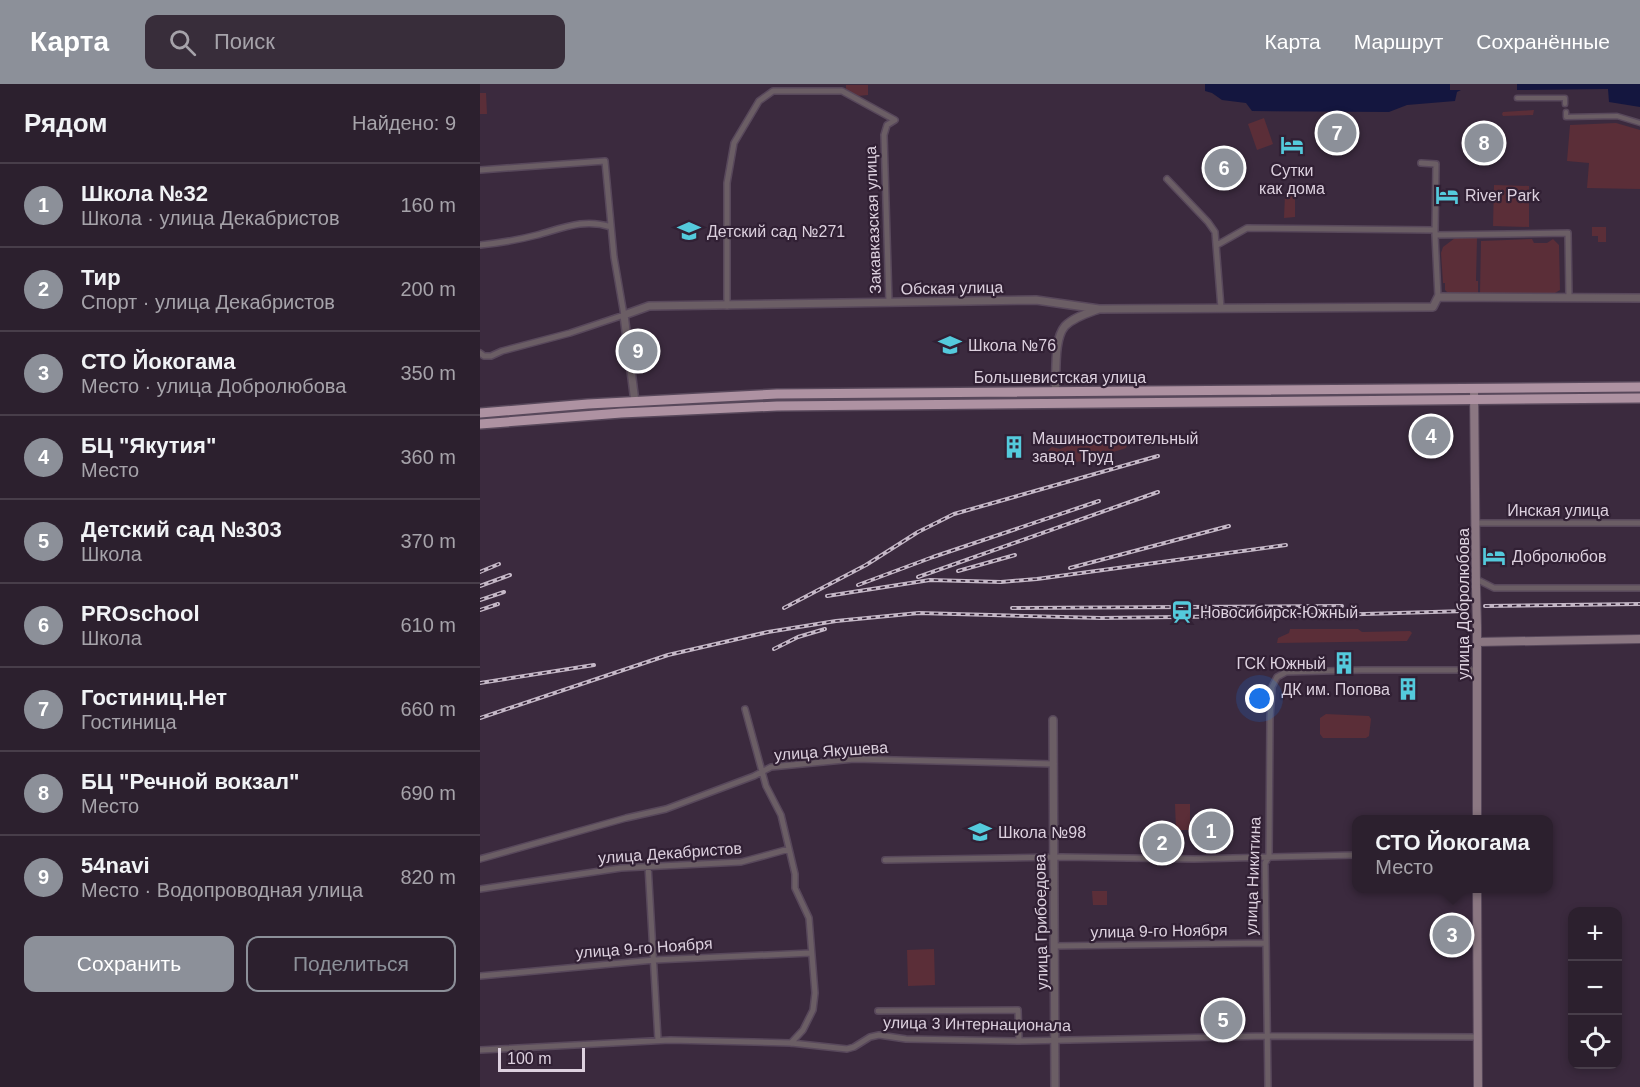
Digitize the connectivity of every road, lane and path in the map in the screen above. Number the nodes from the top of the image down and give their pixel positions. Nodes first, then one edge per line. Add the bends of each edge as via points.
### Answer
1 (1517, 99) dead end
2 (1566, 104) dead end
3 (1566, 112) dead end
4 (1640, 123) edge
5 (1421, 164) dead end
6 (480, 170) edge
7 (1167, 179) dead end
8 (611, 227) junction
9 (1435, 233) junction
10 (480, 245) edge
11 (1217, 245) junction
12 (1438, 297) junction
13 (1569, 297) junction
14 (1640, 298) edge
15 (889, 303) junction
16 (727, 306) junction
17 (1221, 308) junction
18 (1099, 309) junction
19 (624, 315) junction
20 (480, 353) edge
21 (1640, 387) edge
22 (1474, 388) junction
23 (1055, 392) junction
24 (1640, 398) edge
25 (1475, 400) junction
26 (635, 402) junction
27 (480, 413) edge
28 (480, 424) edge
29 (1640, 523) edge
30 (1476, 524) junction
31 (1476, 584) junction
32 (1640, 588) edge
33 (1640, 639) edge
34 (1477, 642) junction
35 (1477, 670) junction
36 (746, 709) dead end
37 (1053, 720) dead end
38 (1054, 764) junction
39 (763, 770) junction
40 (1477, 815) edge
41 (789, 849) junction
42 (1352, 855) edge
43 (1053, 857) junction
44 (1269, 857) junction
45 (480, 859) edge
46 (885, 860) dead end
47 (648, 866) junction
48 (480, 889) edge
49 (1477, 893) edge
50 (1265, 943) junction
51 (1054, 946) junction
52 (811, 953) junction
53 (654, 960) junction
54 (480, 976) edge
55 (878, 1011) dead end
56 (1268, 1036) junction
57 (1478, 1037) junction
58 (658, 1040) junction
59 (1056, 1040) junction
60 (1019, 1041) junction
61 (791, 1043) junction
62 (480, 1050) edge
63 (1055, 1087) edge
64 (1268, 1087) edge
65 (1478, 1087) edge

1 - 2 street via 1565,98
3 - 4 street via 1566,117 1617,116
5 - 9 street via 1436,164
6 - 8 street via 605,161
7 - 11 street via 1211,224
8 - 10 street via 578,223
8 - 19 street
9 - 11 street via 1247,228
9 - 12 street
9 - 13 street via 1568,233
11 - 17 street
12 - 13 street
12 - 17 street, Обская улица via 1433,307
13 - 14 street
15 - 16 street, Обская улица
15 - 16 street, Закавказская улица via 884,135 886,125 895,120 842,91 815,90 773,91 765,96 734,143 727,183
15 - 18 street, Обская улица via 1036,300
16 - 19 street, Обская улица via 649,306
17 - 18 street, Обская улица
18 - 23 street via 1064,327 1059,337
19 - 20 street, Обская улица via 491,356
19 - 26 street
21 - 22 highway, Большевистская улица
22 - 23 highway, Большевистская улица
22 - 25 main road, улица Добролюбова
23 - 26 highway, Большевистская улица via 777,394
24 - 25 highway, Большевистская улица
25 - 28 highway, Большевистская улица via 777,406
25 - 30 main road, улица Добролюбова
26 - 27 highway, Большевистская улица
29 - 30 street, Инская улица
30 - 31 main road, улица Добролюбова
31 - 32 street via 1494,588
31 - 34 main road, улица Добролюбова, bridge
33 - 34 main road
34 - 35 main road, улица Добролюбова
35 - 40 main road, улица Добролюбова
35 - 44 street, улица Никитина via 1362,669 1286,672 1277,676 1272,687 1270,718
36 - 39 street
37 - 38 street, улица Грибоедова
38 - 39 street, улица Якушева via 854,759
38 - 43 street, улица Грибоедова
39 - 41 street
39 - 45 street, улица Якушева via 666,809
41 - 47 street, улица Декабристов via 741,862
41 - 52 street via 795,888 809,918
42 - 44 street
43 - 44 street
43 - 46 street
43 - 51 street, улица Грибоедова
44 - 50 street, улица Никитина via 1264,864
47 - 48 street, улица Декабристов
47 - 53 street
49 - 57 main road
50 - 51 street, улица 9-го Ноября
50 - 56 street, улица Никитина
51 - 59 street, улица Грибоедова
52 - 53 street, улица 9-го Ноября
52 - 61 street via 813,1010
53 - 54 street, улица 9-го Ноября
53 - 58 street
55 - 60 street via 1018,1010
56 - 57 street, улица 3 Интернационала
56 - 59 street, улица 3 Интернационала
56 - 64 street, улица Никитина
57 - 65 main road
58 - 61 street, улица 3 Интернационала
58 - 62 street, улица 3 Интернационала
59 - 60 street, улица 3 Интернационала
59 - 63 street, улица Грибоедова
60 - 61 street, улица 3 Интернационала via 879,1035 847,1049

